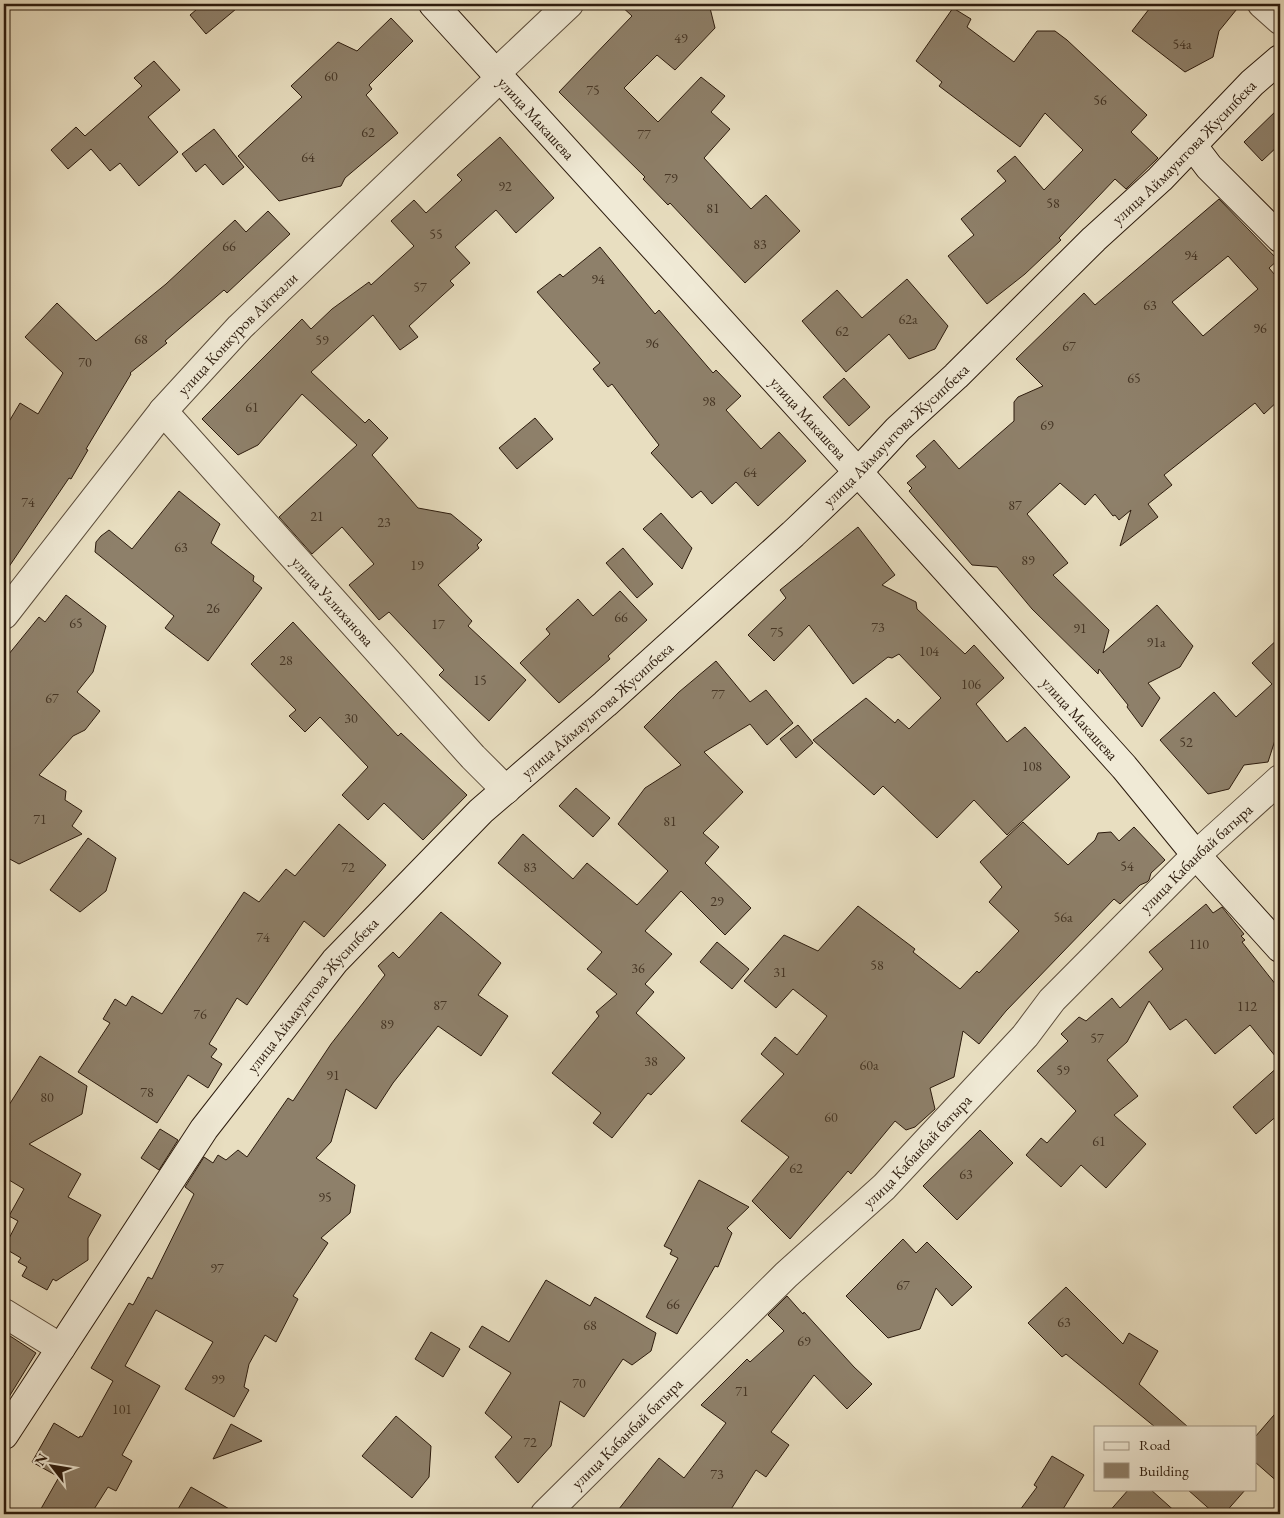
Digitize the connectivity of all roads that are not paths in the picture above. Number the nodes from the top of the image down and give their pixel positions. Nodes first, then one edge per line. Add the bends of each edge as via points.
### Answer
1 (433, 4) edge
2 (569, 4) edge
3 (1262, 4) edge
4 (1280, 20) edge
5 (1280, 59) edge
6 (498, 75) junction
7 (1193, 146) junction
8 (1280, 238) edge
9 (163, 411) junction
10 (858, 472) junction
11 (4, 615) edge
12 (1280, 779) edge
13 (506, 790) junction
14 (1196, 855) junction
15 (1280, 948) edge
16 (4, 1313) edge
17 (61, 1348) junction
18 (4, 1435) edge
19 (545, 1514) edge

1 - 6 street, улица Макашева
2 - 6 street, улица Конкуров Айткали
3 - 4 street
5 - 7 street, улица Аймауытова Жусипбека via 1252,83
6 - 9 street, улица Конкуров Айткали via 246,322
6 - 10 street, улица Макашева
7 - 8 street via 1209,167
7 - 10 street, улица Аймауытова Жусипбека via 898,429
9 - 11 street, улица Конкуров Айткали
9 - 13 street, улица Уалиханова
10 - 13 street, улица Аймауытова Жусипбека
10 - 14 street, улица Макашева via 1124,767
12 - 14 street, улица Кабанбай батыра
13 - 17 street, улица Аймауытова Жусипбека via 481,811 335,961 204,1129
14 - 15 street, улица Макашева
14 - 19 street, улица Кабанбай батыра via 1052,1000 1025,1036 884,1187 786,1275
16 - 17 street
17 - 18 street, улица Аймауытова Жусипбека

